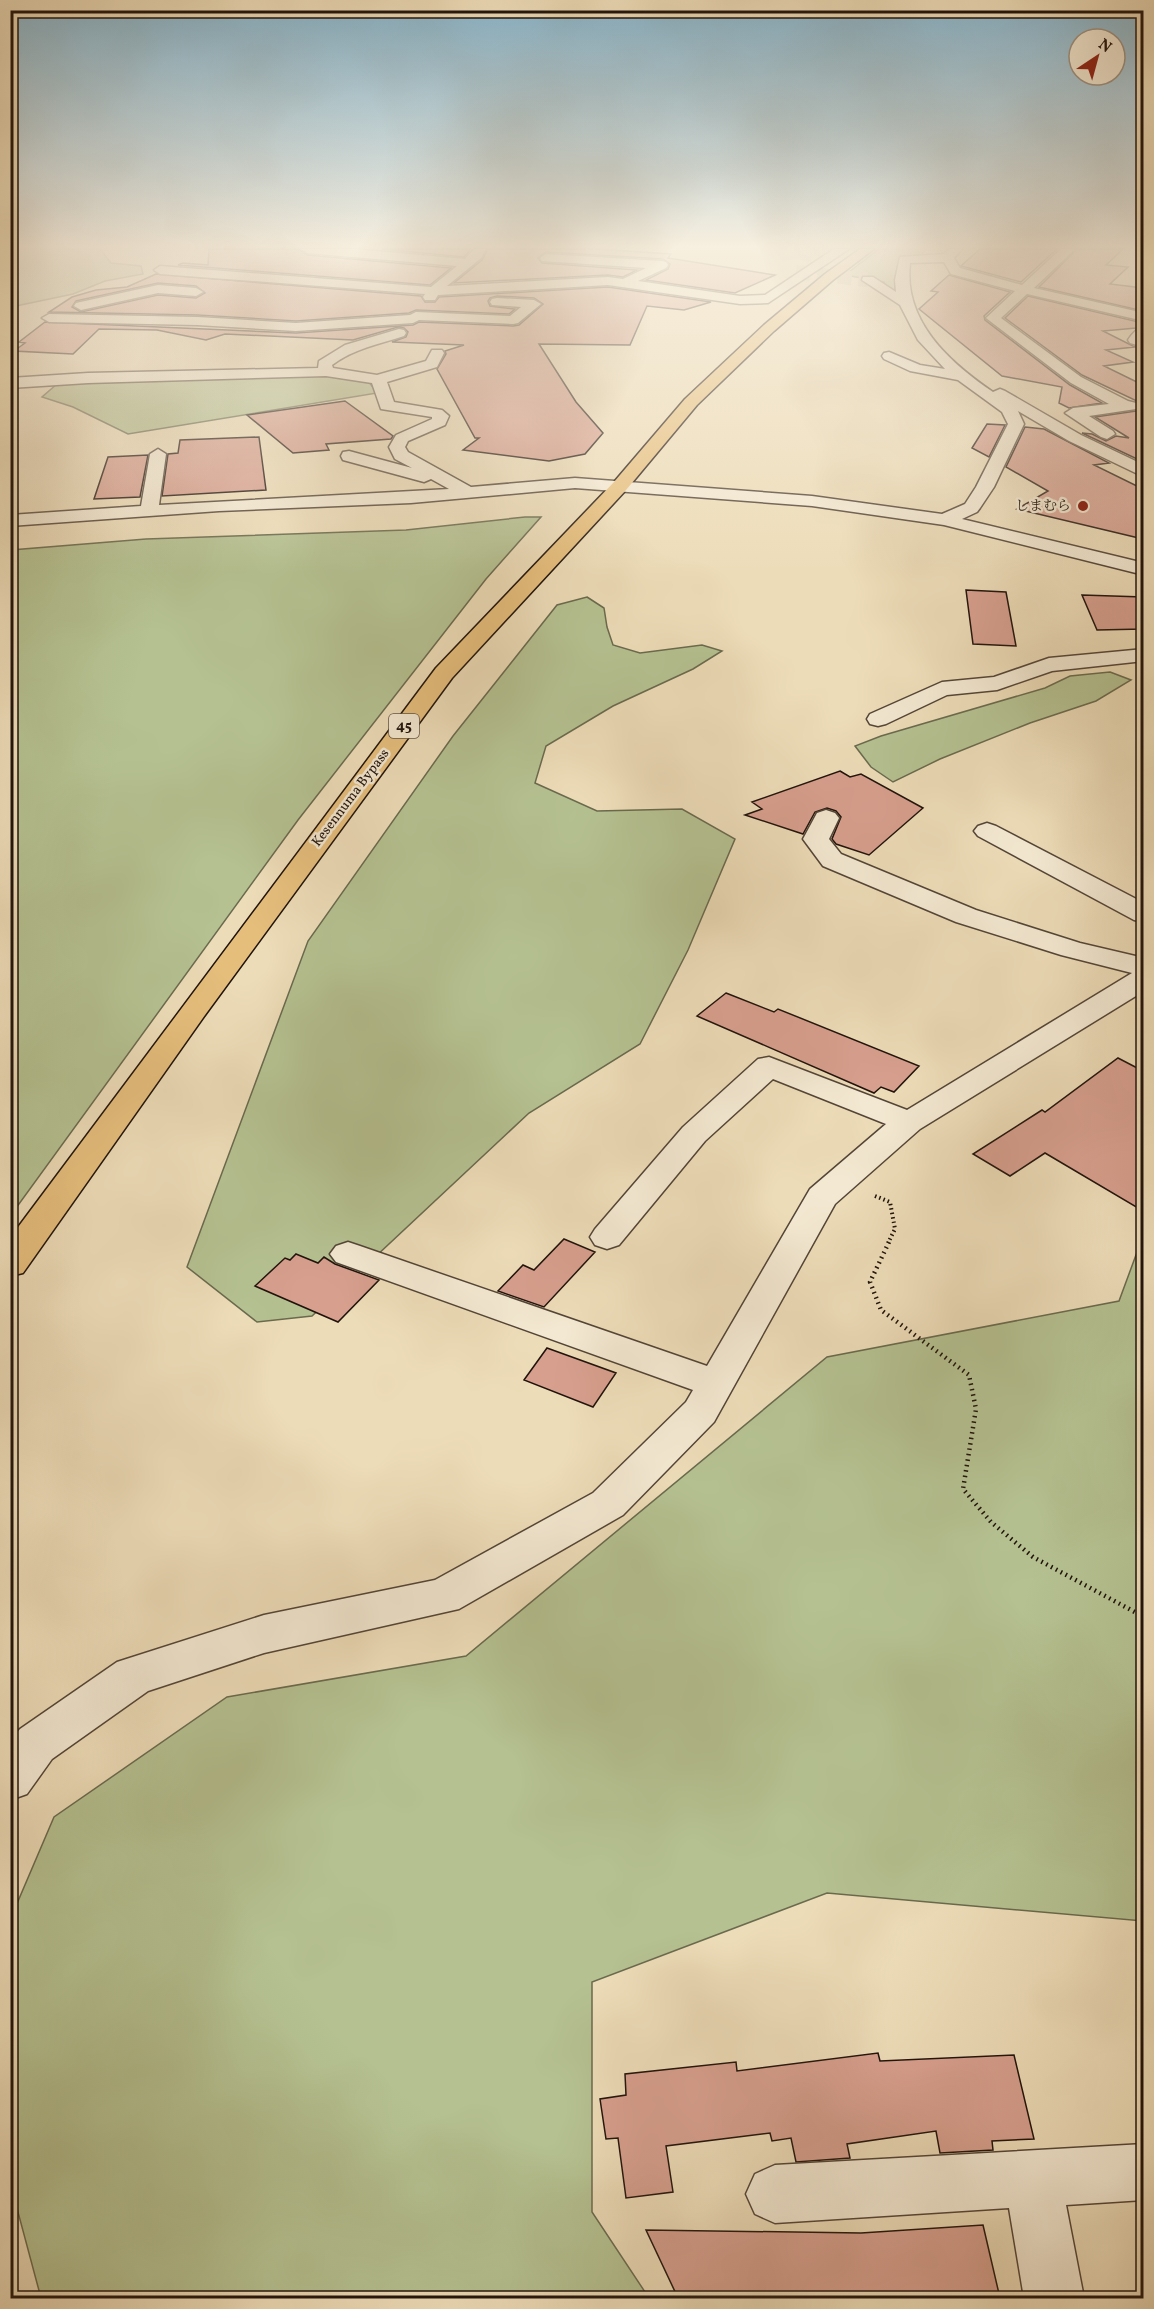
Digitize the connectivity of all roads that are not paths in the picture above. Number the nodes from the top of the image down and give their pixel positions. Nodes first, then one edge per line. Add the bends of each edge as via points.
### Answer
1 (333, 357) edge
2 (435, 357) edge
3 (739, 357) edge
4 (890, 357) edge
5 (942, 357) edge
6 (955, 357) edge
7 (1045, 357) edge
8 (326, 372) junction
9 (962, 375) junction
10 (380, 380) junction
11 (10, 383) edge
12 (1143, 404) edge
13 (1125, 406) junction
14 (158, 454) dead end
15 (1143, 454) edge
16 (349, 456) dead end
17 (1143, 471) edge
18 (620, 486) junction
19 (460, 488) junction
20 (148, 510) junction
21 (10, 520) edge
22 (944, 520) junction
23 (1143, 569) edge
24 (1143, 655) edge
25 (878, 719) dead end
26 (826, 818) dead end
27 (987, 831) dead end
28 (1143, 914) edge
29 (1140, 981) edge
30 (909, 1122) junction
31 (606, 1237) dead end
32 (348, 1254) dead end
33 (10, 1264) edge
34 (716, 1384) junction
35 (10, 1779) edge
36 (1143, 2172) edge
37 (1032, 2178) junction
38 (775, 2194) dead end
39 (1054, 2298) edge

1 - 8 street via 324,364
2 - 10 street via 432,363
3 - 18 highway, Kesennuma Bypass / 45 via 692,402
4 - 9 street via 923,370
5 - 9 street
6 - 17 street via 1019,406
7 - 13 street via 1076,380
8 - 10 street
8 - 11 street
9 - 22 street via 1006,407 1016,424 971,508
10 - 19 street via 387,406 441,416 439,423 402,438 397,447 401,455
12 - 13 street
13 - 15 street via 1072,413
14 - 20 street
16 - 19 street
18 - 19 street via 575,483
18 - 22 street via 812,501
18 - 33 highway, Kesennuma Bypass / 45 via 444,673
19 - 20 street via 411,498
20 - 21 street
22 - 23 street
24 - 25 street via 1049,665 997,683 942,689
26 - 29 street via 816,839 832,860 966,916 1071,949
27 - 28 street
29 - 30 street
30 - 31 street via 769,1066 694,1134
30 - 34 street via 822,1197
32 - 34 street
34 - 35 street via 700,1412 608,1504 454,1591 264,1634 133,1676 36,1744
36 - 37 street
37 - 38 street
37 - 39 street

